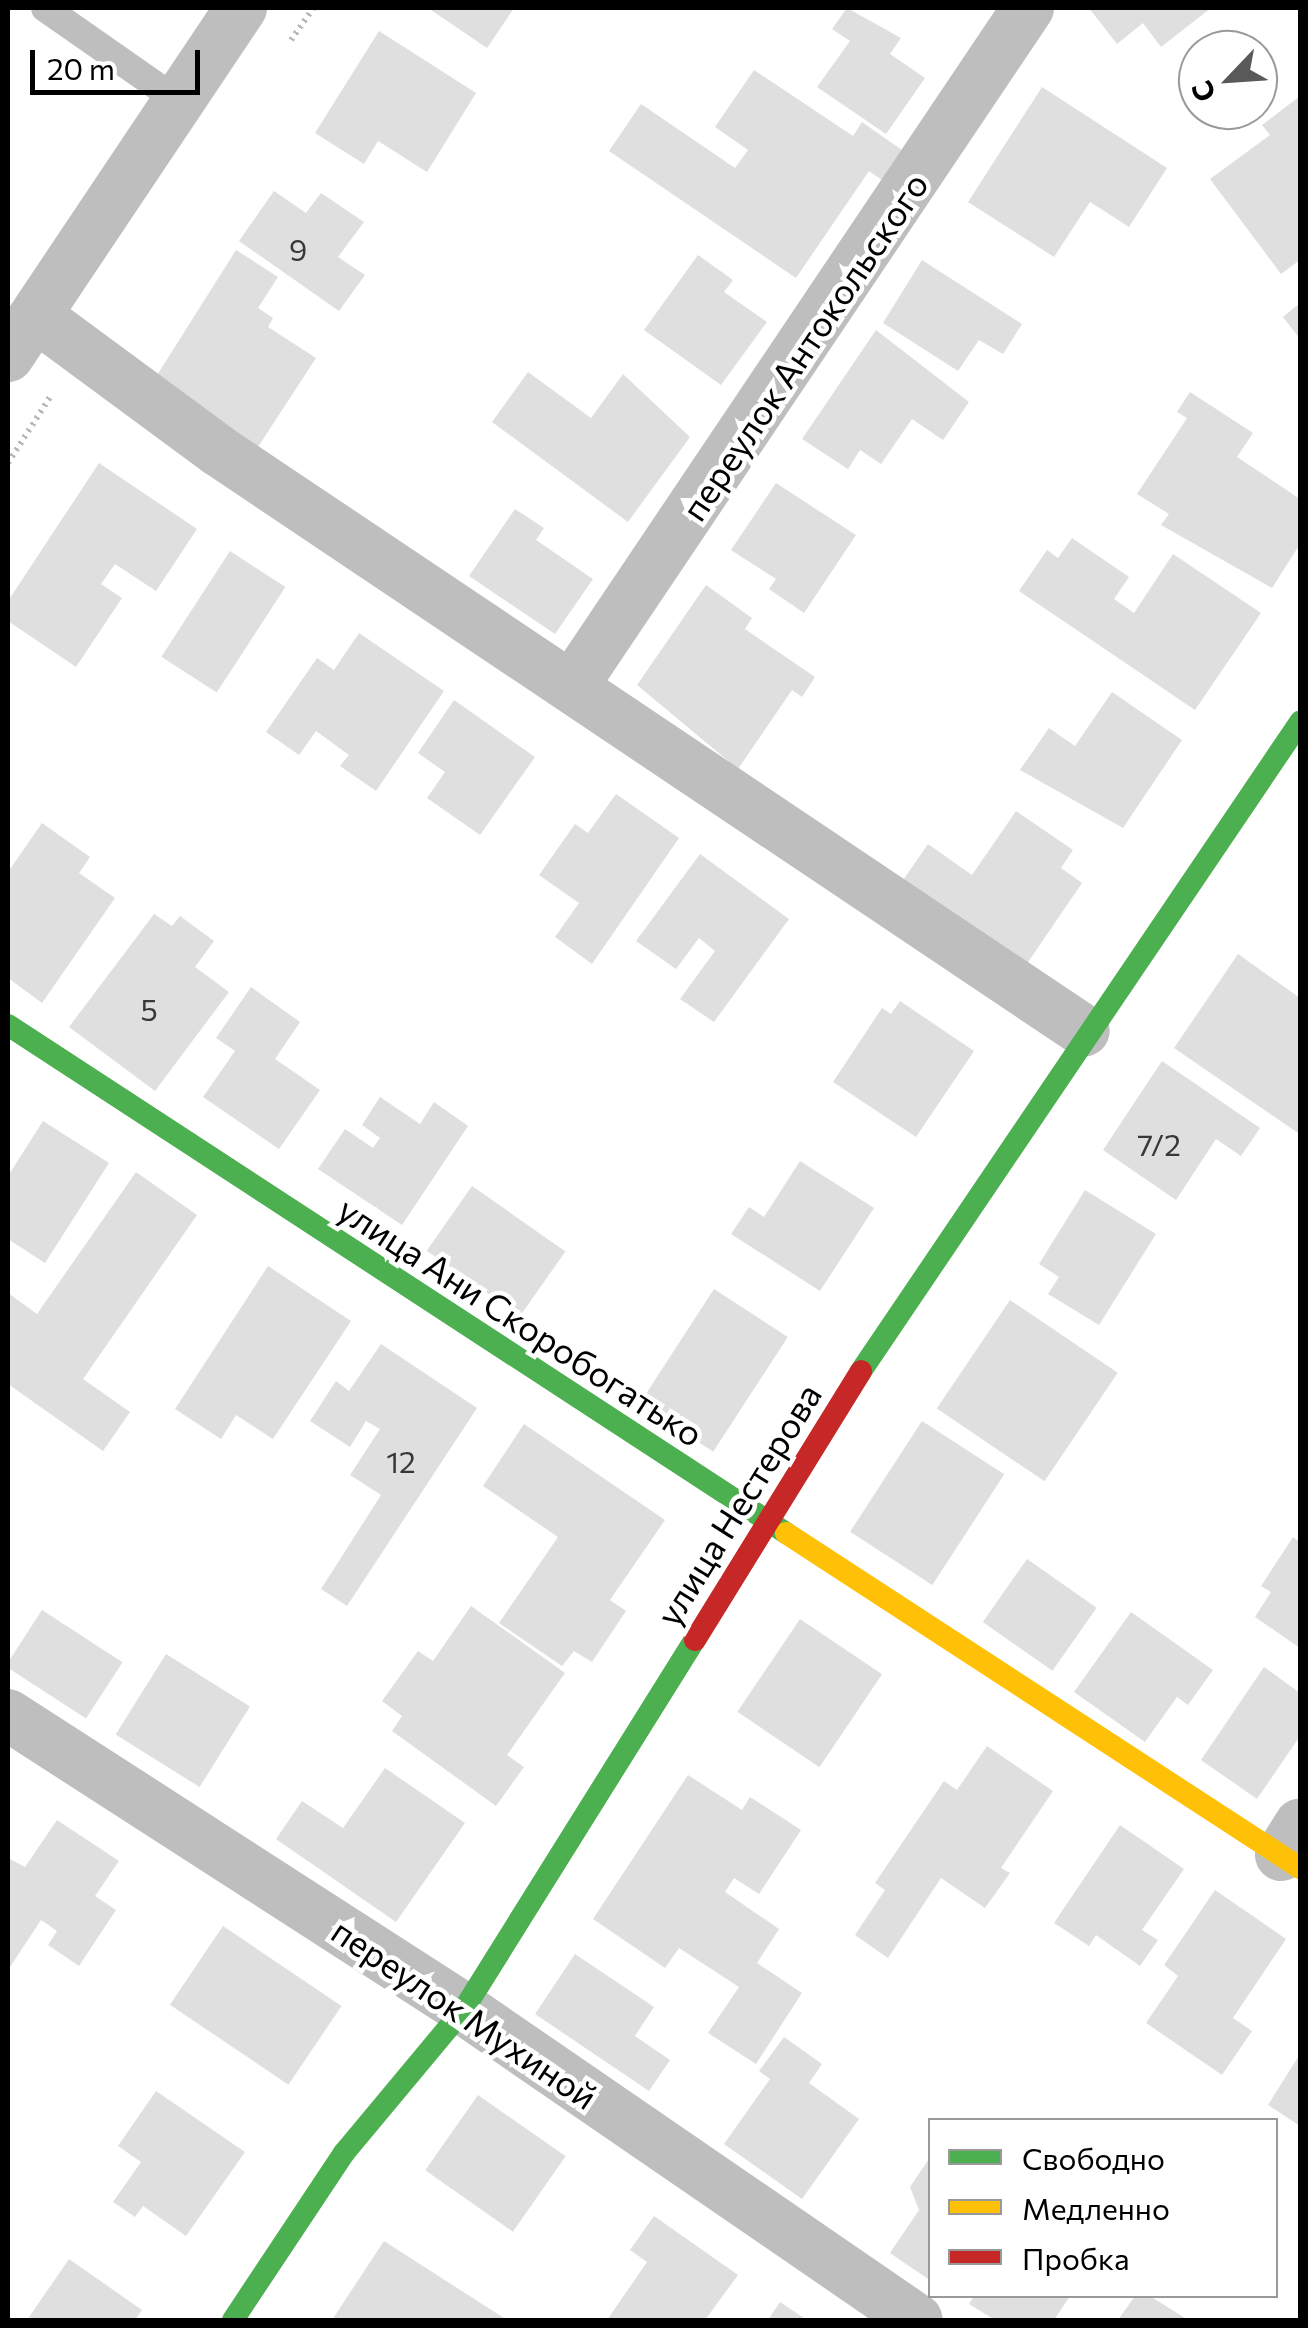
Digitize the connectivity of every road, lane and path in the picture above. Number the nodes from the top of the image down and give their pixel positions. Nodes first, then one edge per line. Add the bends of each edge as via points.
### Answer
1 (46, 8) edge
2 (241, 8) edge
3 (1028, 8) edge
4 (178, 100) junction
5 (22, 336) edge
6 (575, 682) junction
7 (1300, 722) edge
8 (8, 1025) edge
9 (1084, 1031) junction
10 (763, 1522) junction
11 (8, 1715) edge
12 (1294, 1850) edge
13 (464, 2009) junction
14 (234, 2320) edge
15 (917, 2320) edge

1 - 4 lane
2 - 4 street
3 - 6 street, переулок Антокольского
4 - 5 street
5 - 6 street via 219,451
6 - 9 street
7 - 9 street, улица Нестерова
8 - 10 street, улица Ани Скоробогатько
9 - 10 street, улица Нестерова
10 - 12 street, улица Ани Скоробогатько
10 - 13 street, улица Нестерова via 619,1770
11 - 13 street, переулок Мухиной
13 - 14 street, улица Нестерова via 344,2153
13 - 15 street, переулок Мухиной

